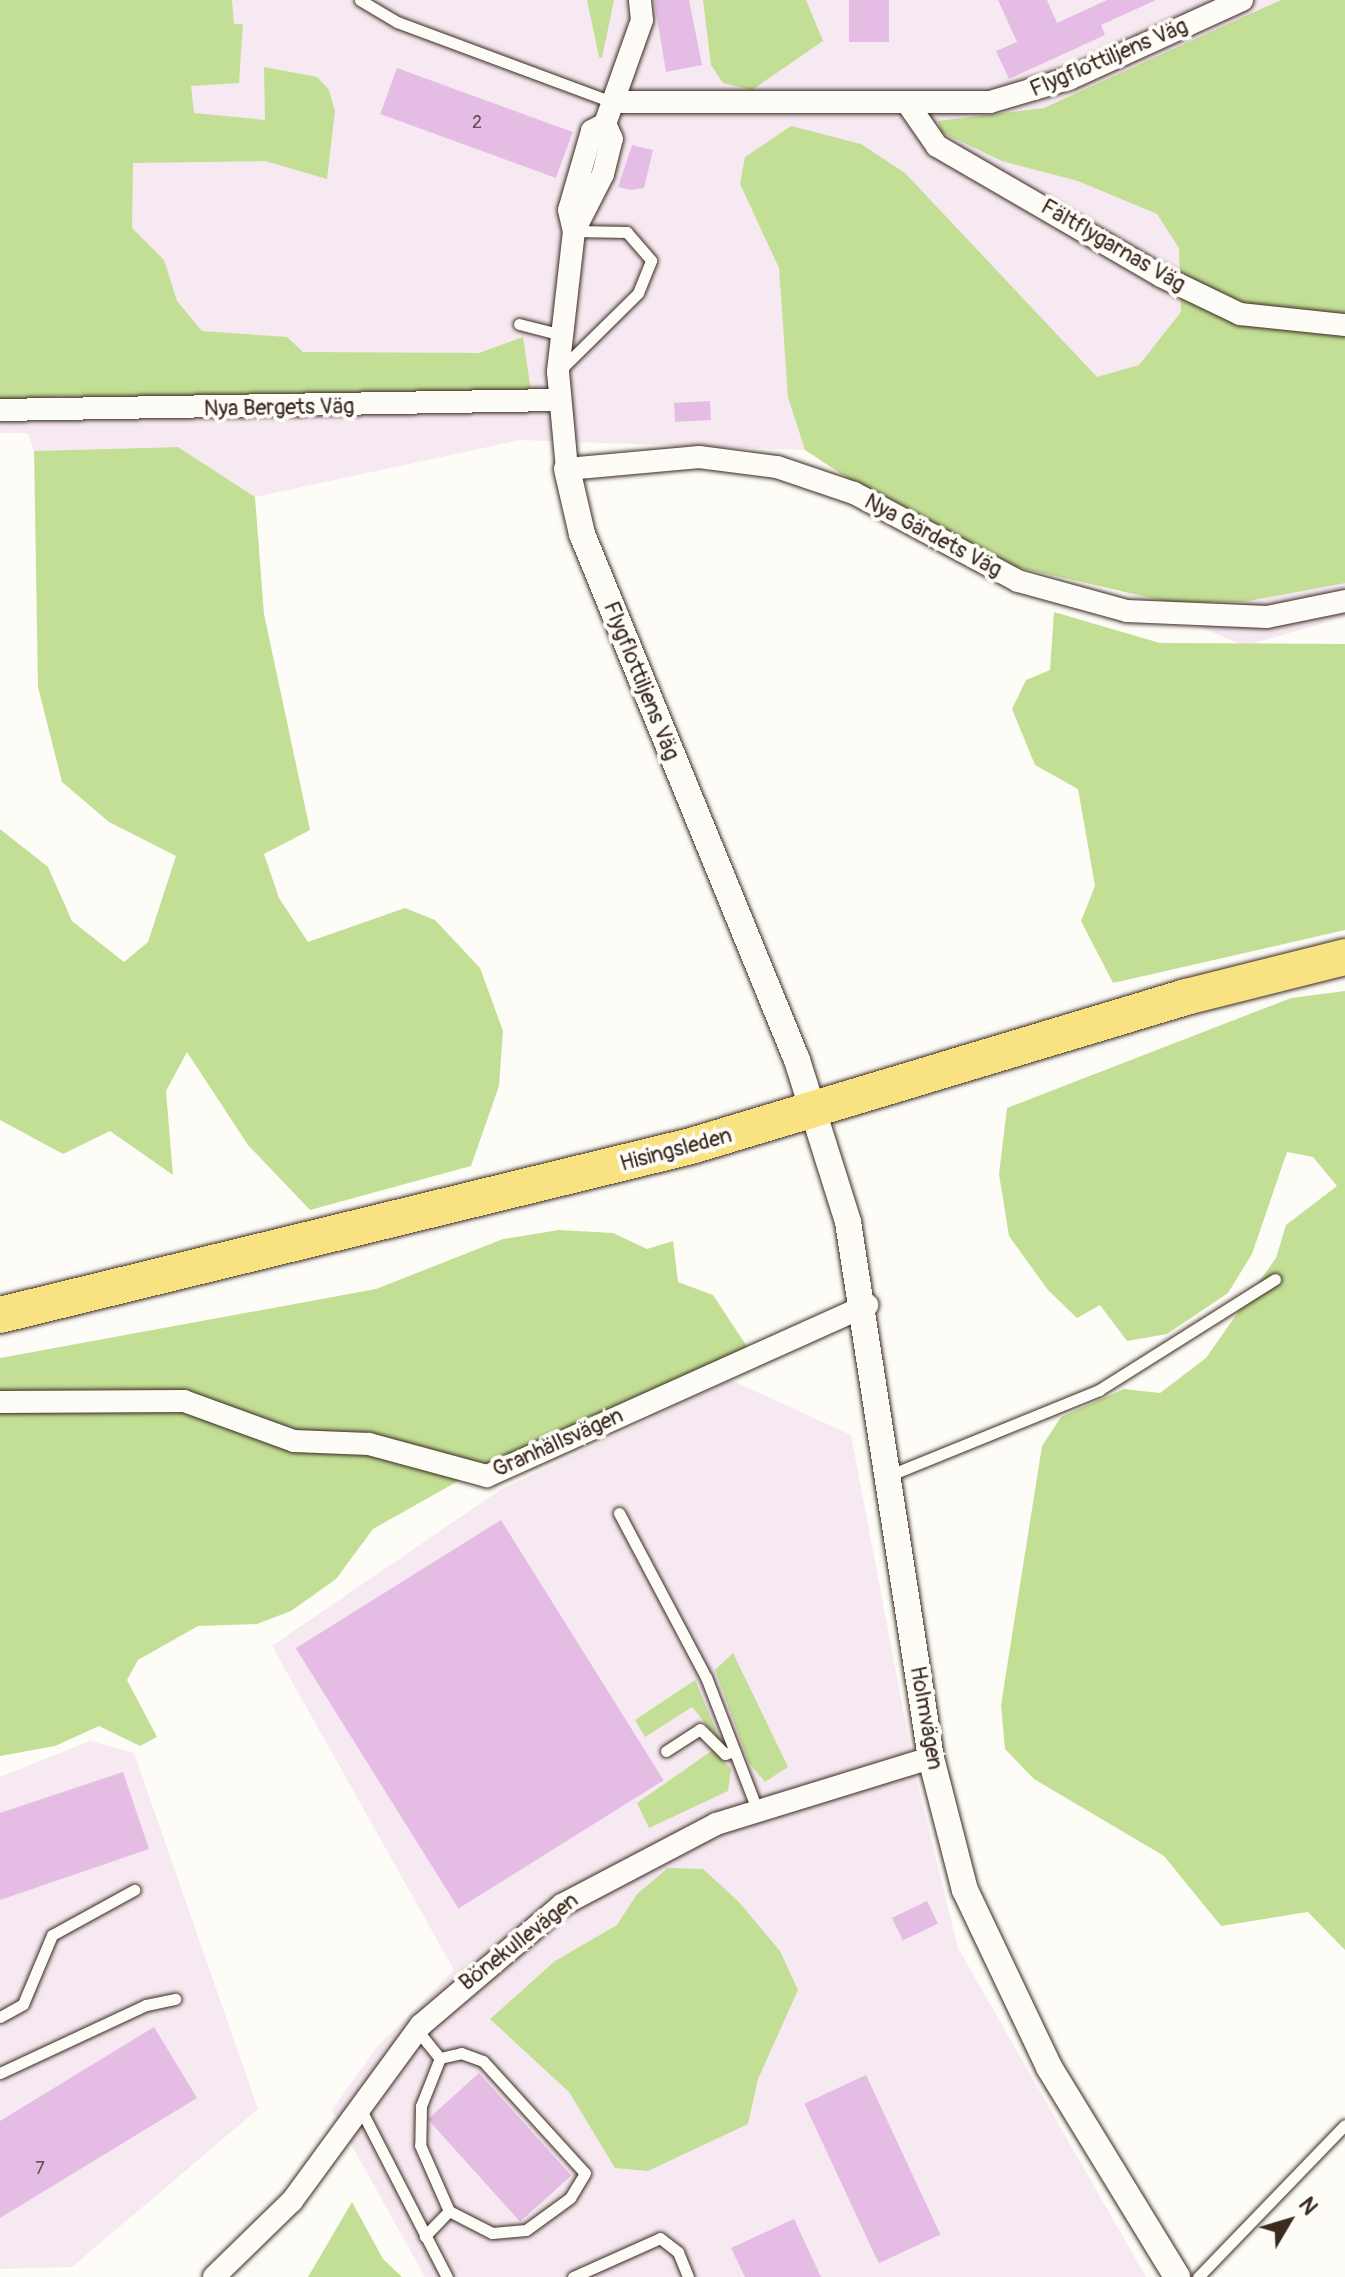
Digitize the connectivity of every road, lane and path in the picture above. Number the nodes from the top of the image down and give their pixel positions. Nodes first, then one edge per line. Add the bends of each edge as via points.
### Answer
1 (360, 0) edge
2 (640, 0) edge
3 (1242, 0) edge
4 (612, 102) junction
5 (910, 107) junction
6 (574, 231) junction
7 (519, 324) dead end
8 (1345, 325) edge
9 (558, 334) junction
10 (558, 372) junction
11 (558, 400) junction
12 (0, 410) edge
13 (567, 469) junction
14 (1345, 601) edge
15 (1345, 957) edge
16 (815, 1111) junction
17 (1275, 1279) dead end
18 (867, 1305) junction
19 (0, 1315) edge
20 (0, 1402) edge
21 (890, 1475) junction
22 (619, 1513) dead end
23 (666, 1751) dead end
24 (735, 1751) junction
25 (931, 1758) junction
26 (757, 1809) junction
27 (134, 1890) dead end
28 (175, 1999) dead end
29 (0, 2017) edge
30 (417, 2030) junction
31 (440, 2058) junction
32 (0, 2073) edge
33 (358, 2104) junction
34 (1345, 2125) edge
35 (449, 2211) junction
36 (425, 2236) junction
37 (214, 2277) edge
38 (447, 2277) edge
39 (573, 2277) edge
40 (688, 2277) edge
41 (1177, 2277) edge
42 (1198, 2277) edge

1 - 4 lane via 397,22
2 - 4 street via 642,20
3 - 5 street, Flygflottiljens Väg via 1031,92
4 - 5 street, Flygflottiljens Väg
4 - 6 street, Flygflottiljens Väg via 605,124 592,131 569,210
5 - 8 street, Fältflygarnas Väg via 937,146 1161,276 1240,314
6 - 9 street, Flygflottiljens Väg
6 - 10 lane via 627,232 651,260 638,293
7 - 9 lane
9 - 10 street, Flygflottiljens Väg
10 - 11 street, Flygflottiljens Väg
11 - 12 street, Nya Bergets Väg
11 - 13 street, Flygflottiljens Väg
13 - 14 street, Nya Gärdets Väg via 699,457 777,467 854,493 1018,581 1127,611 1267,617
13 - 16 street, Flygflottiljens Väg via 593,563
15 - 16 highway, Hisingsleden via 1186,997
16 - 18 street, Holmvägen
16 - 19 highway, Hisingsleden via 408,1221
17 - 21 lane via 1099,1390
18 - 20 street, Granhällsvägen via 487,1476 369,1444 294,1441 184,1401
18 - 21 street, Holmvägen
21 - 25 street, Holmvägen
22 - 24 lane via 706,1677
23 - 24 lane via 700,1729 725,1754
24 - 26 lane
25 - 26 street, Bönekullevägen
25 - 41 street, Holmvägen via 946,1829 988,1948 1049,2067
26 - 30 street, Bönekullevägen via 642,1857 562,1905
27 - 29 lane via 52,1935 23,2004
28 - 32 lane via 146,2005
30 - 31 lane
30 - 33 street, Bönekullevägen
31 - 35 lane via 421,2106 420,2145
31 - 35 lane via 461,2053 483,2061 585,2173 570,2198 526,2230 492,2233
33 - 36 lane via 374,2122
33 - 37 street, Bönekullevägen via 292,2201
34 - 42 lane
35 - 36 lane
36 - 38 lane
39 - 40 lane via 660,2238 678,2252

